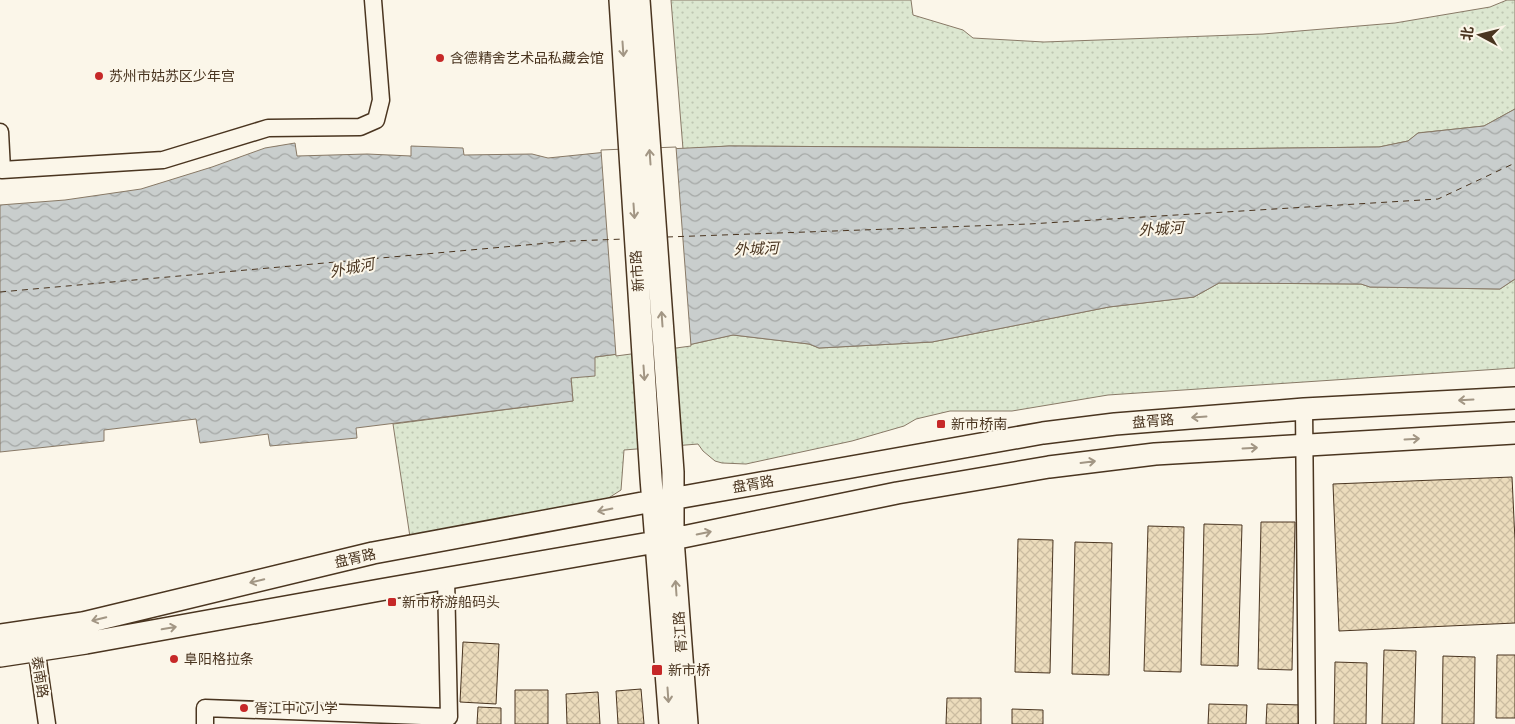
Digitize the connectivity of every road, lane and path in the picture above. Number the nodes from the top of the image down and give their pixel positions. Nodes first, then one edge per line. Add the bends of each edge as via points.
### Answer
1 (373, 0) edge
2 (620, 0) edge
3 (639, 0) edge
4 (0, 132) edge
5 (1515, 398) edge
6 (1304, 409) junction
7 (1043, 433) junction
8 (1515, 433) edge
9 (1304, 445) junction
10 (1049, 467) junction
11 (662, 500) junction
12 (664, 540) junction
13 (283, 575) junction
14 (446, 578) junction
15 (289, 606) junction
16 (0, 636) edge
17 (35, 640) junction
18 (0, 656) edge
19 (47, 724) edge
20 (205, 724) edge
21 (670, 724) edge
22 (686, 724) edge
23 (1307, 724) edge

1 - 4 street via 381,100 376,120 360,127 268,128 163,160 2,170
2 -> 11 main road, 新市路 via 651,478
11 -> 3 main road, 新市路 via 672,472
5 -> 6 main road, 盘胥路
6 -> 7 main road, 盘胥路
6 - 9 street
7 - 10 main road via 955,458 736,507 965,474
7 - 11 main road, 盘胥路
9 -> 8 main road, 盘胥路
10 -> 9 main road, 盘胥路 via 1155,454
9 - 23 street
12 -> 10 main road, 盘胥路 via 897,493
11 - 12 main road, 新市路
11 -> 13 main road, 盘胥路 via 373,553
12 - 14 main road, 盘胥路
12 -> 21 main road, 胥江路
22 -> 12 main road, 胥江路
13 - 15 main road via 586,534
13 -> 17 main road, 盘胥路 via 83,623
14 - 15 main road, 盘胥路
14 - 20 street via 449,717 205,708
17 -> 15 main road, 盘胥路 via 86,643
16 - 17 main road, 盘胥路
17 - 18 main road, 盘胥路
17 - 19 street, 泰南路

